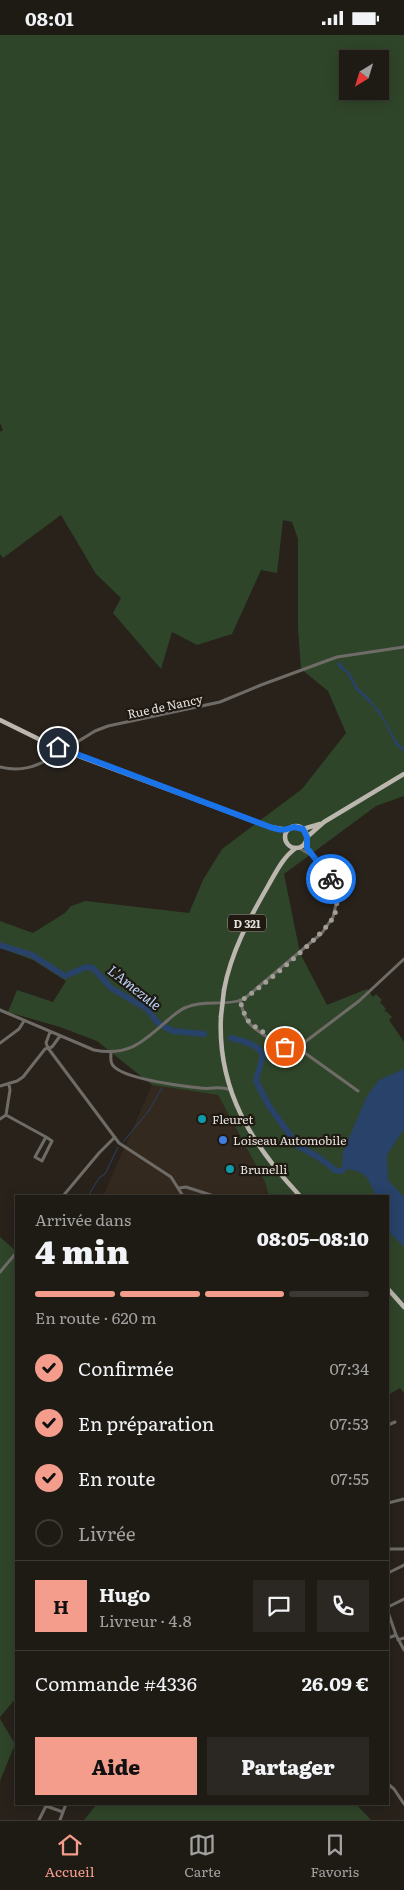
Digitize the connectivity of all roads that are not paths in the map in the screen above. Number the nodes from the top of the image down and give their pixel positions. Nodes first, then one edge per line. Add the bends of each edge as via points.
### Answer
1 (404, 647) edge
2 (0, 720) edge
3 (0, 767) edge
4 (404, 775) edge
5 (324, 822) junction
6 (270, 827) junction
7 (303, 829) junction
8 (288, 830) junction
9 (307, 839) junction
10 (286, 841) junction
11 (298, 848) junction
12 (317, 861) junction
13 (282, 862) junction
14 (404, 959) edge
15 (240, 1001) junction
16 (0, 1011) edge
17 (24, 1021) junction
18 (50, 1033) junction
19 (60, 1037) junction
20 (0, 1043) edge
21 (48, 1048) junction
22 (298, 1049) junction
23 (111, 1053) junction
24 (9, 1084) junction
25 (0, 1087) edge
26 (231, 1090) junction
27 (358, 1091) dead end
28 (6, 1115) junction
29 (0, 1119) edge
30 (46, 1137) junction
31 (115, 1137) junction
32 (179, 1189) junction
33 (64, 1195) edge
34 (182, 1195) edge
35 (211, 1195) edge
36 (299, 1195) edge
37 (15, 1254) edge
38 (0, 1273) edge
39 (389, 1290) edge
40 (404, 1307) edge
41 (394, 1421) dead end
42 (389, 1424) edge
43 (404, 1499) edge
44 (389, 1503) edge
45 (389, 1549) edge
46 (404, 1549) edge
47 (404, 1565) edge
48 (389, 1572) edge
49 (404, 1599) edge
50 (389, 1606) edge
51 (389, 1615) edge
52 (396, 1635) junction
53 (389, 1638) edge
54 (404, 1638) edge
55 (398, 1640) junction
56 (404, 1649) edge
57 (389, 1785) edge
58 (404, 1803) edge
59 (46, 1805) edge
60 (66, 1805) edge
61 (63, 1812) junction
62 (39, 1820) edge
63 (60, 1820) edge

1 - 3 street, Rue de Nancy, bridge via 337,657 220,702 108,726 28,769
2 - 6 main road via 58,747
4 - 5 main road
5 - 7 main road
5 - 9 main road
6 - 8 main road
6 - 10 main road
7 - 8 main road via 294,827
7 - 9 main road
8 - 10 main road
9 - 11 main road
9 - 12 street via 307,848
10 - 11 main road
10 - 13 main road, D 321
11 - 12 street
11 - 13 main road, D 321
12 - 15 street via 334,885 337,900 333,917 322,933
13 - 26 main road, D 321, bridge via 235,950 224,989 222,1053
14 - 22 street via 359,1001
15 - 22 street via 246,1018 256,1029 290,1050
15 - 23 street via 185,1007 130,1049
16 - 17 street
17 - 18 street
17 - 20 street via 19,1029
18 - 19 street
18 - 21 street via 46,1043
19 - 21 street
19 - 23 street
21 - 24 street via 23,1077
21 - 31 street
22 - 27 street
23 - 26 street via 112,1064 143,1079 202,1089 221,1087
24 - 25 street
24 - 28 street
26 - 36 main road, D 321 via 252,1137
28 - 29 street
28 - 30 street
30 - 30 street via 35,1157 42,1161 52,1144
31 - 32 street via 127,1149 160,1168
31 - 33 street
32 - 34 street
32 - 35 street via 186,1187
37 - 38 street
39 - 40 main road
41 - 42 street
43 - 44 street
45 - 46 street
47 - 48 street
49 - 50 street
51 - 52 street
52 - 53 street
52 - 55 street
54 - 55 street
55 - 56 street
57 - 58 street
59 - 61 street
59 - 62 street
60 - 61 street
61 - 63 street

